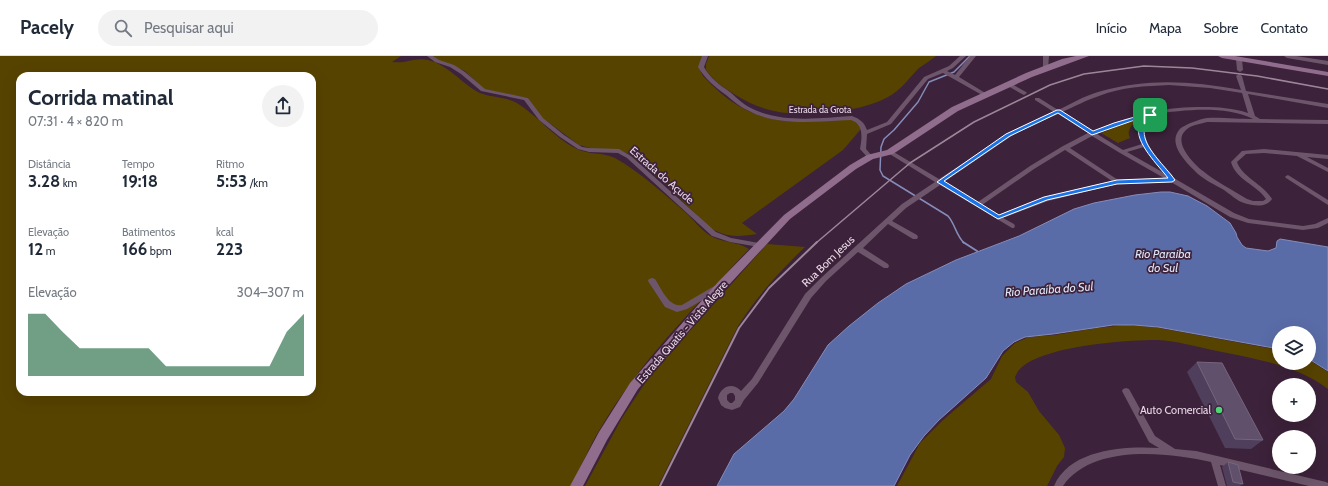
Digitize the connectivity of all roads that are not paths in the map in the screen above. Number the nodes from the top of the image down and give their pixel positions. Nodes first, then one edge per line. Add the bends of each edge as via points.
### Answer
1 (430, 56) edge
2 (705, 56) edge
3 (963, 56) edge
4 (973, 56) edge
5 (1039, 56) edge
6 (1085, 56) edge
7 (1222, 56) edge
8 (1287, 56) edge
9 (1046, 57) edge
10 (1239, 59) junction
11 (1328, 63) edge
12 (1046, 68) junction
13 (945, 71) junction
14 (1328, 74) edge
15 (954, 76) junction
16 (1008, 84) junction
17 (1244, 91) junction
18 (1024, 93) dead end
19 (984, 94) junction
20 (1037, 99) dead end
21 (1328, 106) edge
22 (1059, 111) junction
23 (1157, 111) junction
24 (1230, 111) junction
25 (1252, 116) junction
26 (1232, 119) junction
27 (1260, 120) junction
28 (1328, 122) edge
29 (865, 133) junction
30 (1092, 133) junction
31 (1145, 145) junction
32 (1065, 147) junction
33 (889, 152) junction
34 (1122, 152) junction
35 (1299, 155) junction
36 (872, 157) junction
37 (1328, 157) edge
38 (1328, 170) edge
39 (1288, 177) dead end
40 (1172, 180) junction
41 (940, 182) junction
42 (1117, 182) junction
43 (1328, 203) edge
44 (978, 205) junction
45 (998, 217) junction
46 (1328, 220) edge
47 (886, 221) junction
48 (1012, 226) dead end
49 (915, 237) dead end
50 (760, 245) junction
51 (858, 248) junction
52 (886, 266) dead end
53 (652, 281) dead end
54 (722, 285) junction
55 (1126, 392) dead end
56 (741, 396) dead end
57 (1184, 453) junction
58 (1214, 459) junction
59 (576, 486) edge
60 (1058, 486) edge
61 (1222, 486) edge
62 (1326, 486) edge

1 - 50 street, Estrada do Açude via 463,72 483,90 526,99 541,119 580,148 619,151 625,154 714,234 730,240
2 - 29 street, Estrada da Grota via 701,67 707,76 754,112 803,120 855,118 861,123
3 - 13 street
4 - 15 street
5 - 9 street
6 - 12 street, Estrada Quatis - Vista Alegre
7 - 10 street
8 - 11 street
9 - 12 street
10 - 14 street
10 - 17 street
12 - 16 street, Estrada Quatis - Vista Alegre
13 - 15 street
13 - 29 street via 926,78 887,124
15 - 19 street
16 - 18 street
16 - 19 street, Estrada Quatis - Vista Alegre
17 - 21 street, Rua Bom Jesus
17 - 22 street, Rua Bom Jesus via 1176,84 1128,86 1092,96
17 - 25 street
19 - 33 street, Estrada Quatis - Vista Alegre via 955,109
20 - 22 street
22 - 30 street
22 - 41 street, Rua Bom Jesus via 1004,137
23 - 24 street via 1202,108
23 - 30 street
23 - 31 street via 1142,125 1140,132
24 - 25 street
24 - 26 street
25 - 27 street
26 - 27 street
26 - 35 street via 1207,120 1188,126 1179,135 1178,144 1188,160 1201,173 1245,201 1259,204 1265,203 1269,198 1235,166 1234,162 1242,154 1247,151 1264,151
27 - 28 street
29 - 36 street via 863,149
30 - 32 street
30 - 34 street
31 - 34 street
31 - 40 street
32 - 42 street
32 - 44 street
33 - 36 street, Estrada Quatis - Vista Alegre
33 - 41 street
34 - 40 street
35 - 37 street
35 - 38 street
36 - 50 street, Estrada Quatis - Vista Alegre via 845,173 795,210 776,226
39 - 43 street
40 - 42 street
40 - 46 street via 1236,217 1248,221 1303,228 1316,226
41 - 44 street
41 - 47 street, Rua Bom Jesus
42 - 45 street via 1046,199
44 - 45 street
45 - 48 street
47 - 49 street
47 - 51 street, Rua Bom Jesus
50 - 54 street, Estrada Quatis - Vista Alegre
51 - 52 street
51 - 56 street, Rua Bom Jesus via 808,296 755,381
53 - 54 street via 668,305 677,309
54 - 59 street, Estrada Quatis - Vista Alegre via 634,386
55 - 57 street via 1152,439 1171,450
57 - 58 street
57 - 60 street via 1146,451 1098,457 1076,466
58 - 61 street
58 - 62 street

